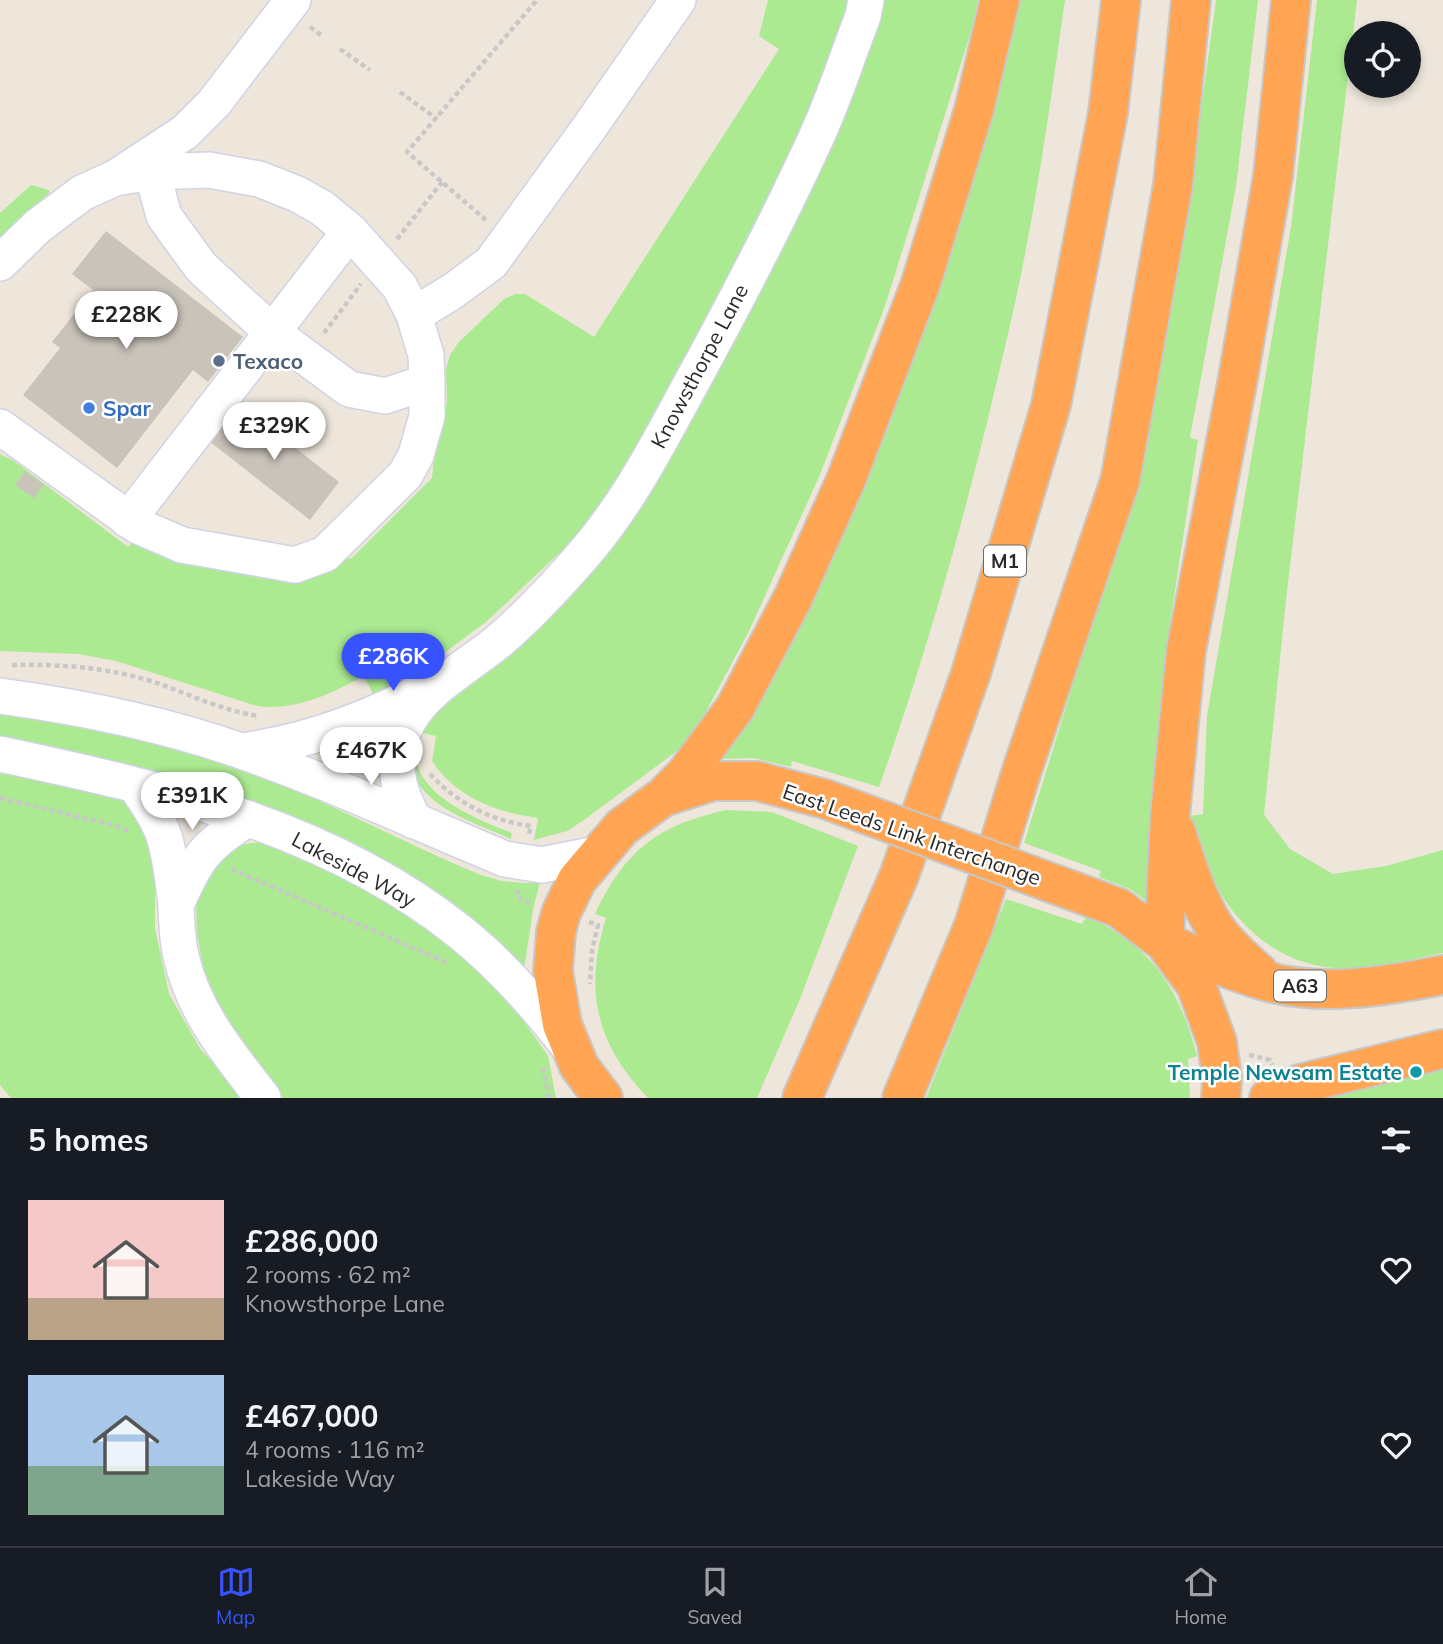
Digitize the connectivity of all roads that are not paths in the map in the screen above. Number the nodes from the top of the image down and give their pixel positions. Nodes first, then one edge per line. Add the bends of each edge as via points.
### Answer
1 (678, 0) edge
2 (866, 0) edge
3 (1000, 0) edge
4 (1121, 0) edge
5 (1191, 0) edge
6 (300, 13) edge
7 (1290, 17) edge
8 (214, 103) junction
9 (209, 170) junction
10 (152, 172) junction
11 (115, 178) junction
12 (350, 231) junction
13 (0, 263) edge
14 (414, 314) junction
15 (273, 332) junction
16 (427, 382) junction
17 (0, 427) edge
18 (128, 520) junction
19 (449, 676) junction
20 (5, 681) edge
21 (241, 751) junction
22 (0, 754) edge
23 (136, 786) junction
24 (663, 797) junction
25 (1170, 816) junction
26 (248, 819) junction
27 (414, 821) junction
28 (597, 854) junction
29 (176, 905) junction
30 (1164, 942) junction
31 (1443, 975) edge
32 (1268, 982) junction
33 (1443, 1049) edge
34 (569, 1071) edge
35 (263, 1098) edge
36 (603, 1098) edge
37 (802, 1098) edge
38 (902, 1098) edge
39 (1221, 1098) edge
40 (1269, 1098) edge

1 - 14 street via 491,263
2 - 19 street, Knowsthorpe Lane via 816,138 715,340 633,490 585,553 542,599 499,640
3 - 24 highway via 974,110 921,283 846,480 793,598 735,708
4 - 37 highway, M1 via 1108,113 1051,405 971,673 899,876
5 - 38 highway via 1173,185 1120,481 974,925
6 - 8 street
7 - 25 highway via 1273,176 1186,651
8 - 9 street via 206,138
8 - 11 street via 185,132
9 - 10 street
9 - 12 street via 258,179 297,194
10 - 11 street
10 - 15 street via 164,216 201,267
11 - 13 street via 82,194 38,226
12 - 14 street via 400,287
12 - 15 street
14 - 16 street via 426,355
15 - 16 street via 349,389 385,396
15 - 18 street
16 - 18 street via 421,445 405,475 324,554 295,565 182,545
17 - 18 street
19 - 21 street, Knowsthorpe Lane via 356,722 286,744
19 - 27 street, Knowsthorpe Lane via 419,705 398,751 399,784
20 - 21 street via 58,704 150,724
21 - 27 street
22 - 23 street, Lakeside Way
23 - 26 street, Lakeside Way
23 - 29 street via 166,841
24 - 28 highway, East Leeds Link Interchange via 622,827
24 - 30 highway, East Leeds Link Interchange, bridge via 713,781 757,781 825,799 1119,908
25 - 30 highway
25 - 32 highway via 1217,930
26 - 29 street via 204,852
26 - 34 street, Lakeside Way via 327,850 404,892 461,932 542,1012
27 - 28 street via 505,859 542,865
28 - 34 highway, East Leeds Link Interchange via 577,880 556,932 553,971
29 - 35 street via 181,959 192,994 214,1033
30 - 32 highway, A63
30 - 39 highway, East Leeds Link Interchange via 1196,985 1212,1024
31 - 32 highway, A63 via 1392,985 1318,988
33 - 40 highway via 1300,1084
34 - 36 highway, East Leeds Link Interchange

